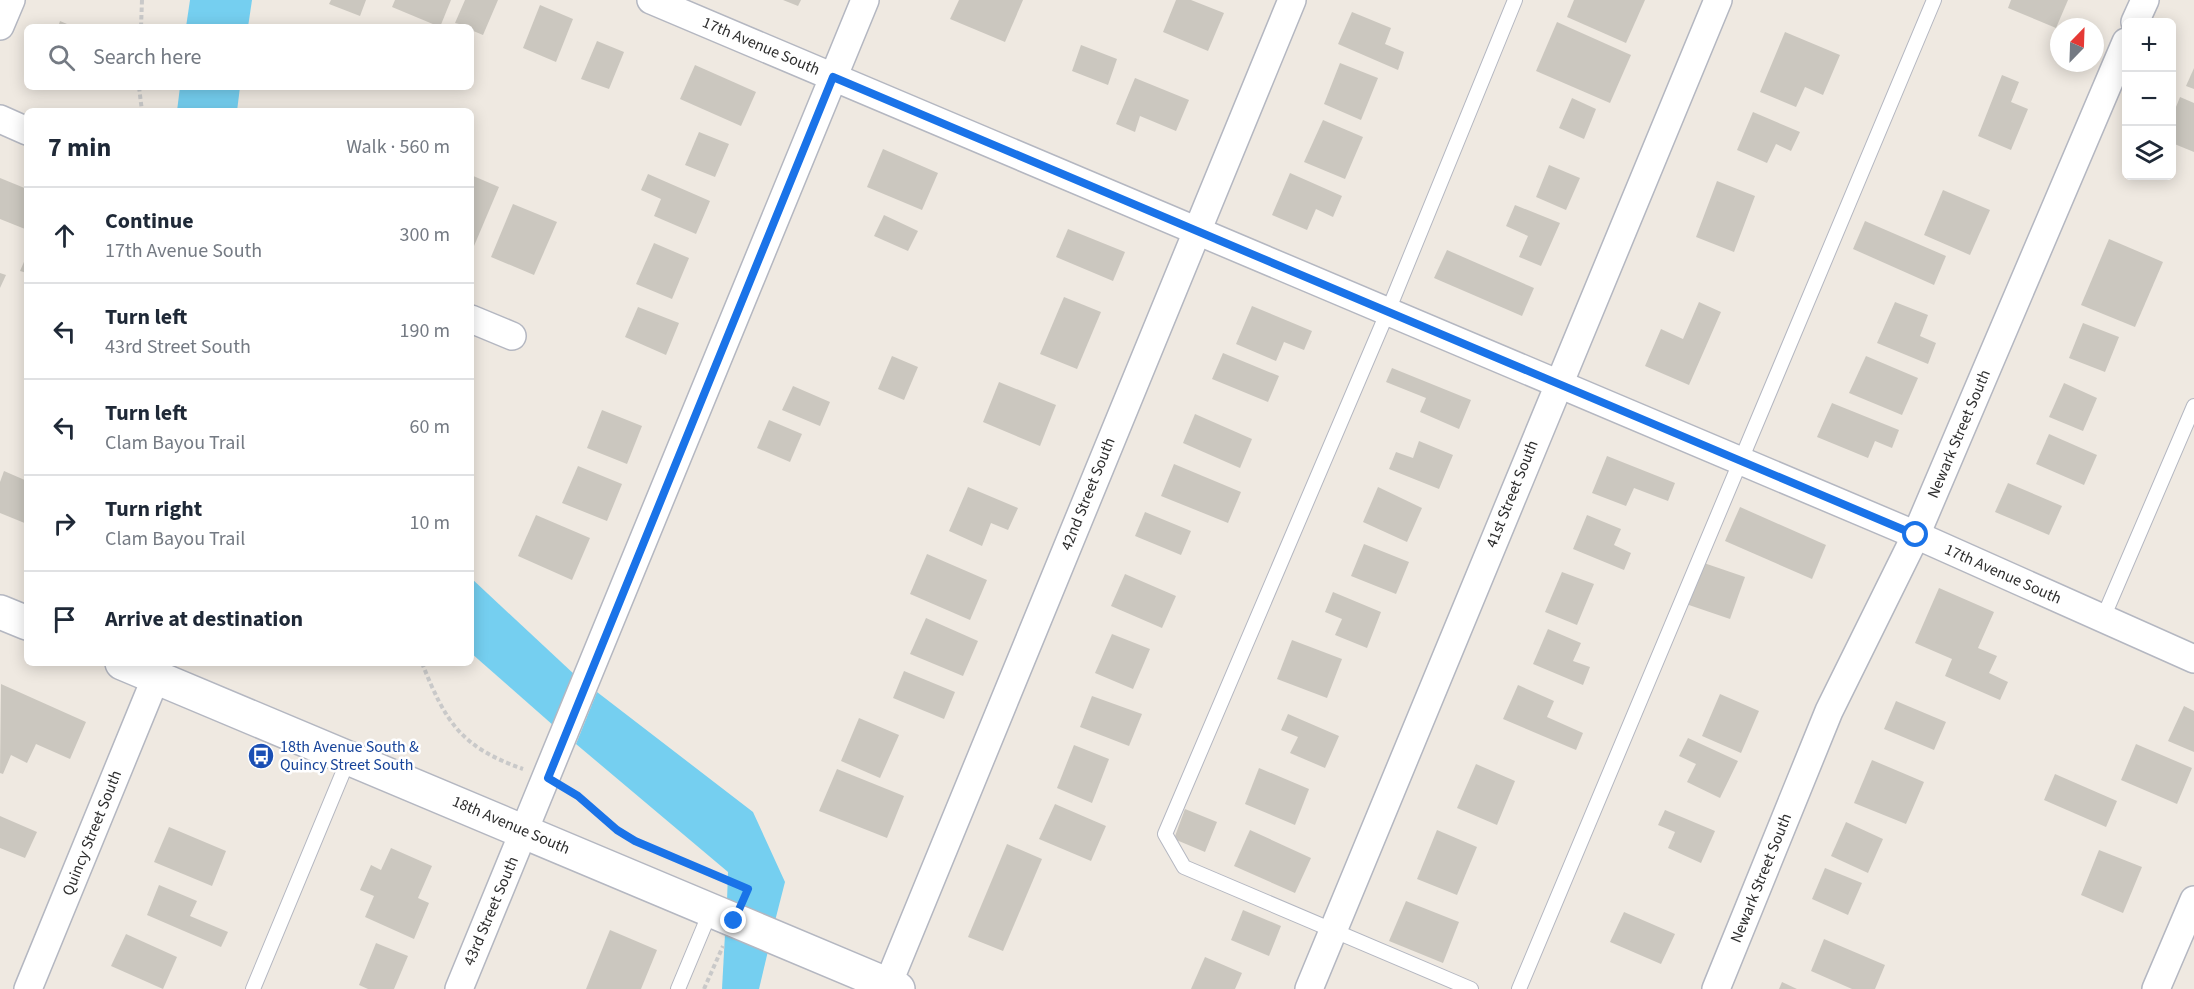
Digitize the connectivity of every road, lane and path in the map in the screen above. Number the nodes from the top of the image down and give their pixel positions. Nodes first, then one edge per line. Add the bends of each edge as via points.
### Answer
1 (11, 0) edge
2 (142, 0) edge
3 (651, 0) edge
4 (864, 0) edge
5 (1293, 0) edge
6 (1515, 0) edge
7 (1718, 0) edge
8 (1934, 0) edge
9 (2145, 0) edge
10 (2137, 18) edge
11 (141, 24) edge
12 (0, 26) edge
13 (2122, 54) edge
14 (833, 77) junction
15 (139, 90) edge
16 (142, 108) edge
17 (0, 119) edge
18 (24, 130) edge
19 (1196, 231) junction
20 (1388, 311) junction
21 (474, 320) edge
22 (512, 336) dead end
23 (1558, 383) junction
24 (2194, 406) edge
25 (1740, 460) junction
26 (1916, 535) junction
27 (0, 612) edge
28 (2103, 618) junction
29 (24, 622) edge
30 (2194, 659) edge
31 (129, 666) edge
32 (423, 666) edge
33 (156, 677) junction
34 (350, 758) junction
35 (548, 778) junction
36 (525, 831) junction
37 (2194, 900) edge
38 (722, 915) junction
39 (1333, 932) junction
40 (891, 987) edge
41 (28, 989) edge
42 (253, 989) edge
43 (459, 989) edge
44 (678, 989) edge
45 (704, 989) edge
46 (1309, 989) edge
47 (1471, 989) edge
48 (1519, 989) edge
49 (1716, 989) edge
50 (2156, 989) edge

1 - 12 street
2 - 11 path
3 - 14 street, 17th Avenue South
4 - 14 street, 43rd Street South
5 - 19 street, 42nd Street South
6 - 20 lane
7 - 23 street, 41st Street South
8 - 25 lane
9 - 10 street
13 - 26 street, Newark Street South
14 - 19 street, 17th Avenue South
14 - 35 street, 43rd Street South
15 - 16 path
17 - 18 street
19 - 20 street, 17th Avenue South
19 - 40 street, 42nd Street South
20 - 23 street, 17th Avenue South
20 - 39 lane via 1165,834 1184,867
21 - 22 street
23 - 25 street, 17th Avenue South
23 - 39 street, 41st Street South
24 - 28 lane
25 - 26 street, 17th Avenue South
25 - 48 lane
26 - 28 street, 17th Avenue South
26 - 49 street, Newark Street South via 1829,711
27 - 29 street
28 - 30 street, 17th Avenue South
31 - 33 street, 18th Avenue South
32 - 35 path via 437,702 466,741 497,760
33 - 34 street, 18th Avenue South
33 - 41 street, Quincy Street South
34 - 36 street, 18th Avenue South
34 - 42 lane
35 - 36 street, 43rd Street South
35 - 38 path via 578,796 635,841 748,889
36 - 38 street, 18th Avenue South
36 - 43 street, 43rd Street South
37 - 50 street
38 - 40 street, 18th Avenue South
38 - 44 lane
38 - 45 path
39 - 46 street, 41st Street South
39 - 47 lane

